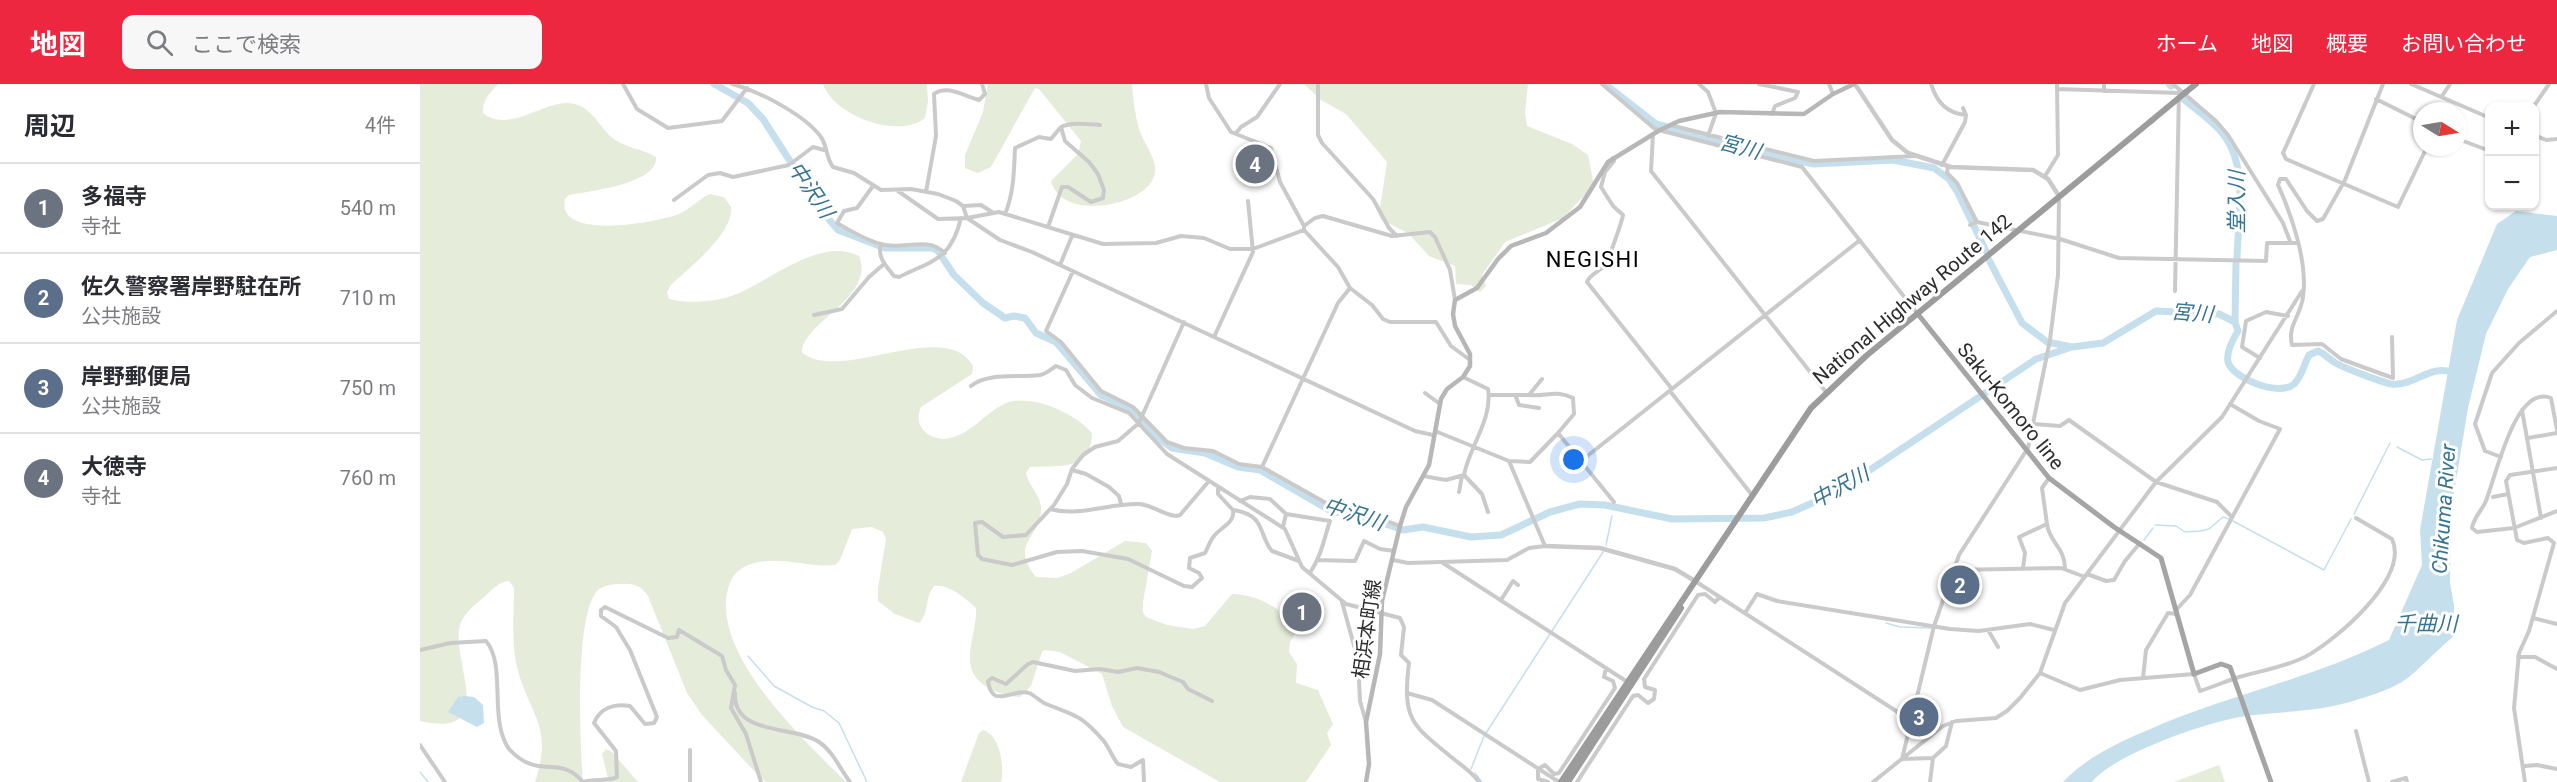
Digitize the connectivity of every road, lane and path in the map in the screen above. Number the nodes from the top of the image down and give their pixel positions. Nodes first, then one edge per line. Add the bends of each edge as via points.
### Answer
1 (623, 84) edge
2 (732, 84) edge
3 (982, 84) edge
4 (1206, 84) edge
5 (1280, 84) edge
6 (1318, 84) edge
7 (1602, 84) edge
8 (1699, 84) edge
9 (1759, 84) edge
10 (1829, 84) edge
11 (1855, 84) edge
12 (1931, 84) edge
13 (2104, 84) edge
14 (2173, 84) edge
15 (2196, 84) edge
16 (2314, 84) edge
17 (2383, 84) edge
18 (2411, 84) edge
19 (2450, 84) edge
20 (2549, 84) edge
21 (2057, 87) edge
22 (747, 88) junction
23 (1610, 88) edge
24 (2104, 91) junction
25 (2182, 92) junction
26 (1833, 94) junction
27 (2442, 96) junction
28 (2376, 99) junction
29 (2537, 102) edge
30 (1963, 108) dead end
31 (1716, 112) junction
32 (1772, 114) junction
33 (1966, 115) junction
34 (2485, 116) edge
35 (2413, 118) edge
36 (1100, 124) dead end
37 (1665, 127) junction
38 (1061, 128) junction
39 (1236, 133) junction
40 (1653, 134) junction
41 (2539, 137) edge
42 (1708, 138) junction
43 (2557, 139) edge
44 (2467, 142) edge
45 (2485, 149) edge
46 (824, 150) junction
47 (1915, 156) junction
48 (2423, 156) edge
49 (1613, 158) junction
50 (1945, 165) junction
51 (2045, 176) junction
52 (2343, 184) junction
53 (873, 186) junction
54 (897, 191) junction
55 (926, 192) junction
56 (2059, 196) junction
57 (674, 200) dead end
58 (1248, 201) dead end
59 (963, 206) junction
60 (992, 212) junction
61 (1005, 214) junction
62 (961, 218) junction
63 (967, 218) junction
64 (1048, 227) junction
65 (1304, 228) junction
66 (2018, 231) junction
67 (1072, 236) junction
68 (1398, 236) junction
69 (2060, 239) junction
70 (1860, 240) junction
71 (2290, 242) junction
72 (2297, 243) junction
73 (880, 247) junction
74 (1253, 249) junction
75 (942, 255) junction
76 (2175, 258) junction
77 (884, 264) junction
78 (1060, 265) junction
79 (1073, 271) junction
80 (1350, 288) junction
81 (2175, 291) dead end
82 (2302, 291) junction
83 (1455, 300) junction
84 (2557, 311) edge
85 (1917, 313) junction
86 (814, 315) dead end
87 (1765, 315) junction
88 (2288, 316) junction
89 (1184, 322) junction
90 (2283, 323) junction
91 (2291, 325) junction
92 (1214, 337) junction
93 (2392, 337) dead end
94 (2260, 358) junction
95 (1470, 361) junction
96 (1463, 376) junction
97 (1304, 379) junction
98 (1542, 379) dead end
99 (971, 386) dead end
100 (1671, 390) junction
101 (1826, 392) junction
102 (1425, 393) dead end
103 (1489, 395) junction
104 (1529, 395) junction
105 (1516, 397) junction
106 (1440, 404) junction
107 (2230, 404) junction
108 (1539, 408) dead end
109 (2522, 410) junction
110 (1141, 419) junction
111 (2034, 424) junction
112 (2557, 432) edge
113 (1434, 433) junction
114 (1558, 433) junction
115 (2528, 438) junction
116 (1475, 446) junction
117 (2027, 453) junction
118 (2501, 457) junction
119 (1509, 461) junction
120 (1581, 461) junction
121 (1262, 467) junction
122 (2557, 468) edge
123 (1072, 470) junction
124 (2534, 471) junction
125 (1423, 476) junction
126 (1463, 476) junction
127 (2049, 478) junction
128 (1209, 480) junction
129 (2156, 482) junction
130 (1218, 487) junction
131 (1459, 492) dead end
132 (2508, 494) junction
133 (1752, 495) junction
134 (2493, 497) dead end
135 (1240, 501) junction
136 (1614, 502) dead end
137 (1121, 504) junction
138 (1050, 509) junction
139 (1233, 510) junction
140 (2557, 511) edge
141 (1488, 512) dead end
142 (1286, 514) junction
143 (2232, 517) junction
144 (2356, 518) dead end
145 (2541, 518) junction
146 (2047, 525) junction
147 (1283, 527) junction
148 (1400, 528) junction
149 (2514, 528) junction
150 (2119, 530) junction
151 (2555, 542) edge
152 (2140, 543) junction
153 (1545, 546) junction
154 (1395, 551) junction
155 (1317, 560) junction
156 (1393, 560) junction
157 (1299, 561) junction
158 (1441, 562) junction
159 (2023, 568) junction
160 (2065, 568) junction
161 (1953, 570) junction
162 (1310, 573) junction
163 (2086, 575) junction
164 (1695, 581) junction
165 (1518, 585) dead end
166 (1720, 597) junction
167 (1501, 600) junction
168 (1342, 601) junction
169 (1382, 611) junction
170 (2177, 612) junction
171 (1745, 613) junction
172 (2534, 618) junction
173 (2557, 624) edge
174 (1934, 626) junction
175 (1988, 630) junction
176 (2054, 630) junction
177 (1998, 647) dead end
178 (420, 650) edge
179 (2518, 657) junction
180 (1606, 668) junction
181 (2557, 669) edge
182 (2040, 673) junction
183 (2194, 674) junction
184 (2143, 678) junction
185 (2235, 680) junction
186 (1626, 681) junction
187 (735, 689) junction
188 (1407, 693) junction
189 (1212, 701) dead end
190 (1910, 720) junction
191 (1366, 722) junction
192 (1952, 722) junction
193 (1908, 727) junction
194 (1936, 731) junction
195 (2356, 731) dead end
196 (420, 745) edge
197 (690, 750) dead end
198 (1933, 758) junction
199 (1902, 759) junction
200 (2524, 766) junction
201 (1539, 769) junction
202 (2557, 769) edge
203 (527, 770) dead end
204 (537, 773) dead end
205 (1367, 781) edge
206 (445, 782) edge
207 (583, 782) edge
208 (690, 782) edge
209 (761, 782) edge
210 (850, 782) edge
211 (1144, 782) edge
212 (1479, 782) edge
213 (1548, 782) edge
214 (1560, 782) edge
215 (1568, 782) edge
216 (1577, 782) edge
217 (1873, 782) edge
218 (1930, 782) edge
219 (2271, 782) edge
220 (2369, 782) edge
221 (2392, 782) edge
222 (2407, 782) edge
223 (2525, 782) edge

1 - 22 street via 637,108 670,128 722,122
2 - 22 street
3 - 55 street via 985,94 979,100 953,91 940,90 934,94 936,136
4 - 39 street via 1209,98
5 - 39 street via 1257,117
6 - 68 street via 1322,143 1373,199
7 - 23 street
8 - 31 street via 1708,92
9 - 32 street via 1798,92 1795,98 1775,106
10 - 26 street
11 - 26 main road
11 - 47 street via 1892,140
12 - 33 street via 1940,103 1956,114
13 - 24 street
14 - 25 street
15 - 25 highway, National Highway Route 142
16 - 52 street via 2283,156
17 - 28 street
18 - 27 street
19 - 27 street
20 - 29 street
21 - 24 street
21 - 51 street via 2058,155
22 - 46 street via 806,120 823,139
23 - 37 street via 1650,126
24 - 25 street
25 - 56 highway, National Highway Route 142, bridge
25 - 71 street via 2228,135 2283,223
25 - 76 street
26 - 32 main road via 1804,114
27 - 34 street
28 - 35 street
28 - 52 street
30 - 33 street
31 - 32 main road
31 - 37 main road
31 - 42 street
33 - 50 street
36 - 38 street via 1075,123
37 - 40 main road
37 - 42 street
37 - 42 street
38 - 61 street via 1051,139 1039,137 1015,148 1014,186
38 - 64 street via 1065,141 1095,169 1104,194 1102,200 1091,202 1062,187
39 - 65 street via 1271,148 1280,182
40 - 49 main road
40 - 87 street via 1651,171
41 - 43 street
42 - 47 street via 1814,161
42 - 70 street via 1802,167
44 - 45 street
46 - 53 street via 831,166 854,173
46 - 57 street via 813,147 791,165 734,177 711,174
47 - 50 street
48 - 52 street via 2400,207
49 - 83 main road via 1580,207 1546,233 1512,246 1478,288
49 - 100 street via 1601,187 1624,220 1606,264 1587,282
50 - 51 street via 2024,169
50 - 66 street via 1947,174 1957,183 1973,224
51 - 56 street
52 - 72 street via 2324,218 2317,221 2288,181 2279,180
53 - 54 street
53 - 73 street via 857,208 844,211 837,223
54 - 55 street
54 - 62 street via 934,218
55 - 59 street
56 - 66 highway, National Highway Route 142
56 - 69 street
58 - 74 street
59 - 60 street via 981,205
59 - 63 street
60 - 61 street
60 - 63 street
61 - 64 street
62 - 63 street
62 - 75 street via 954,241
63 - 78 street via 1000,240
64 - 67 street
65 - 68 street via 1315,218 1328,217
65 - 74 street
65 - 80 street via 1338,267
66 - 69 street
66 - 85 highway, National Highway Route 142
67 - 74 street via 1110,245 1197,237 1230,249
67 - 78 street
68 - 83 street via 1428,232 1433,235 1450,270
69 - 76 street via 2119,258
69 - 111 street via 2050,343
70 - 85 street
70 - 87 street
71 - 72 street
71 - 76 street via 2267,243 2266,261
72 - 82 street via 2304,278
73 - 75 street via 929,243
73 - 77 street
74 - 92 street
75 - 77 street via 898,277
76 - 81 street
77 - 86 street via 843,309
78 - 79 street
79 - 89 street
79 - 110 street via 1046,333 1060,342 1101,391 1133,407
80 - 95 street via 1387,321 1436,322 1451,346
80 - 97 street via 1338,303
82 - 88 street
82 - 91 street via 2303,299
83 - 95 main road via 1455,326
84 - 118 street via 2496,366 2488,381 2475,428 2485,451
85 - 101 highway, National Highway Route 142
85 - 117 main road, Saku-Komoro line
87 - 100 street
87 - 101 street
88 - 90 street
88 - 94 street via 2266,312 2246,321 2242,347
89 - 92 street
89 - 110 street
90 - 91 street
90 - 94 street
91 - 93 street via 2294,346 2322,344 2341,359 2393,378
92 - 97 street
94 - 107 street
95 - 96 main road, 相浜本町線
96 - 103 street via 1487,388
96 - 106 main road, 相浜本町線 via 1447,389
97 - 113 street via 1415,431
97 - 121 street
98 - 104 street
99 - 110 street via 991,376 1040,375 1056,366 1066,370 1092,398
100 - 120 street
100 - 133 street
101 - 133 highway, National Highway Route 142
102 - 106 street
103 - 105 street
103 - 116 street
104 - 105 street
104 - 114 street via 1547,392 1573,398 1574,414
105 - 108 street via 1519,405
106 - 113 main road, 相浜本町線
107 - 129 street via 2214,426
107 - 143 street via 2280,429
109 - 112 street via 2528,403 2548,396 2553,400
109 - 115 street
109 - 118 street via 2508,432
110 - 121 street via 1172,444 1213,451 1239,464
110 - 123 street via 1118,441 1087,452
110 - 128 street via 1164,451
111 - 117 street
111 - 129 street via 2060,426 2070,420
112 - 115 street
113 - 116 street
113 - 125 main road, 相浜本町線 via 1430,462
114 - 119 street via 1530,462
114 - 120 street
115 - 124 street
116 - 119 street
116 - 126 street
117 - 127 main road, Saku-Komoro line
117 - 161 street via 1961,550
118 - 149 street via 2486,502 2472,526 2477,532
119 - 153 street
120 - 136 street
121 - 148 street via 1335,508 1374,516
122 - 124 street
123 - 137 street via 1109,487
123 - 138 street
124 - 132 street via 2508,476
124 - 145 street
125 - 126 street via 1446,480
125 - 148 main road, 相浜本町線
126 - 131 street
126 - 141 street via 1482,494
127 - 146 street via 2042,488
127 - 150 main road, Saku-Komoro line
128 - 130 street
128 - 137 street via 1180,515 1171,516 1142,504
129 - 143 street via 2217,502
129 - 150 street
130 - 135 street
130 - 139 street via 1218,494
132 - 134 street
132 - 149 street
133 - 164 highway, National Highway Route 142
135 - 142 street via 1250,497 1270,499
135 - 147 street
137 - 138 street via 1069,513
138 - 139 street via 1020,537 1004,537 982,522 975,523 979,558 1012,566 1057,552 1082,550 1129,560 1190,587 1202,578 1189,568 1190,560 1205,554 1214,537 1231,521
139 - 157 street via 1249,515 1259,524 1272,551
140 - 145 street
142 - 147 street
142 - 155 street via 1330,521
143 - 170 street
144 - 185 street via 2394,543 2392,568 2369,604 2328,641 2302,658
145 - 149 street
146 - 159 street via 2019,537 2025,553
146 - 160 street via 2063,552
147 - 157 street
148 - 154 main road, 相浜本町線
149 - 151 street via 2521,543 2545,538
150 - 152 main road, Saku-Komoro line
150 - 163 street
151 - 172 street
152 - 163 street via 2114,580
152 - 170 main road, Saku-Komoro line via 2163,561
153 - 158 street via 1529,548 1507,560
153 - 164 street via 1600,548 1675,569
154 - 155 street via 1363,542 1355,561
154 - 156 main road, 相浜本町線
155 - 162 street
156 - 158 street
156 - 169 main road, 相浜本町線
157 - 162 street
158 - 167 street
159 - 160 street
159 - 161 street
160 - 163 street
161 - 174 street
162 - 168 street
163 - 176 street via 2063,606
164 - 166 street
164 - 186 highway, National Highway Route 142
164 - 215 highway, National Highway Route 142
165 - 167 street via 1513,581
166 - 171 street
166 - 216 street via 1715,602 1704,593 1698,595 1644,679 1646,687 1655,690 1654,699 1648,703 1633,696
167 - 180 street
168 - 169 street
168 - 191 street via 1358,660 1360,701
169 - 188 street via 1402,620 1401,655 1409,663
169 - 191 main road, 相浜本町線 via 1380,654
170 - 183 main road, Saku-Komoro line
170 - 184 street via 2168,612 2148,646
171 - 174 street via 1757,594 1777,601
171 - 190 street
172 - 173 street
172 - 179 street
174 - 175 street
174 - 190 street
175 - 176 street via 2030,624
175 - 177 street
176 - 182 street
178 - 203 street via 474,640 488,644 499,691 499,730
179 - 181 street via 2535,657
179 - 200 street via 2514,708
180 - 186 street
180 - 201 street via 1604,677 1613,681 1615,688 1560,771 1554,774 1545,765
182 - 184 street via 2080,690 2109,681
182 - 192 street via 2000,717
183 - 184 street
183 - 185 main road via 2224,663 2231,668
183 - 185 street via 2200,691
185 - 219 main road
186 - 214 highway, National Highway Route 142
187 - 207 street via 719,654 680,630 677,637 668,638 603,608 601,616 616,627 630,650 657,717 654,723 645,724 630,706 605,709 594,723 616,751 617,777
187 - 209 street via 731,708 746,734
187 - 210 street via 737,708 751,723 802,734 821,743
188 - 201 street via 1432,700
188 - 212 street via 1409,715 1416,726
189 - 211 street via 1168,675 1137,668 1118,672 1075,671 1033,662 1006,684 992,678 988,681 998,696 1024,692 1076,714 1102,739 1118,764 1131,767 1143,760
190 - 193 street
191 - 205 main road, 相浜本町線
192 - 194 street
192 - 198 street via 1946,746
193 - 194 street
193 - 199 street
194 - 199 street
195 - 220 street
196 - 206 street
197 - 208 street
198 - 199 street
198 - 218 street
199 - 217 street
200 - 202 street
200 - 223 street
201 - 213 street via 1538,779
201 - 214 street
204 - 207 street via 564,770
221 - 222 street via 2406,778

